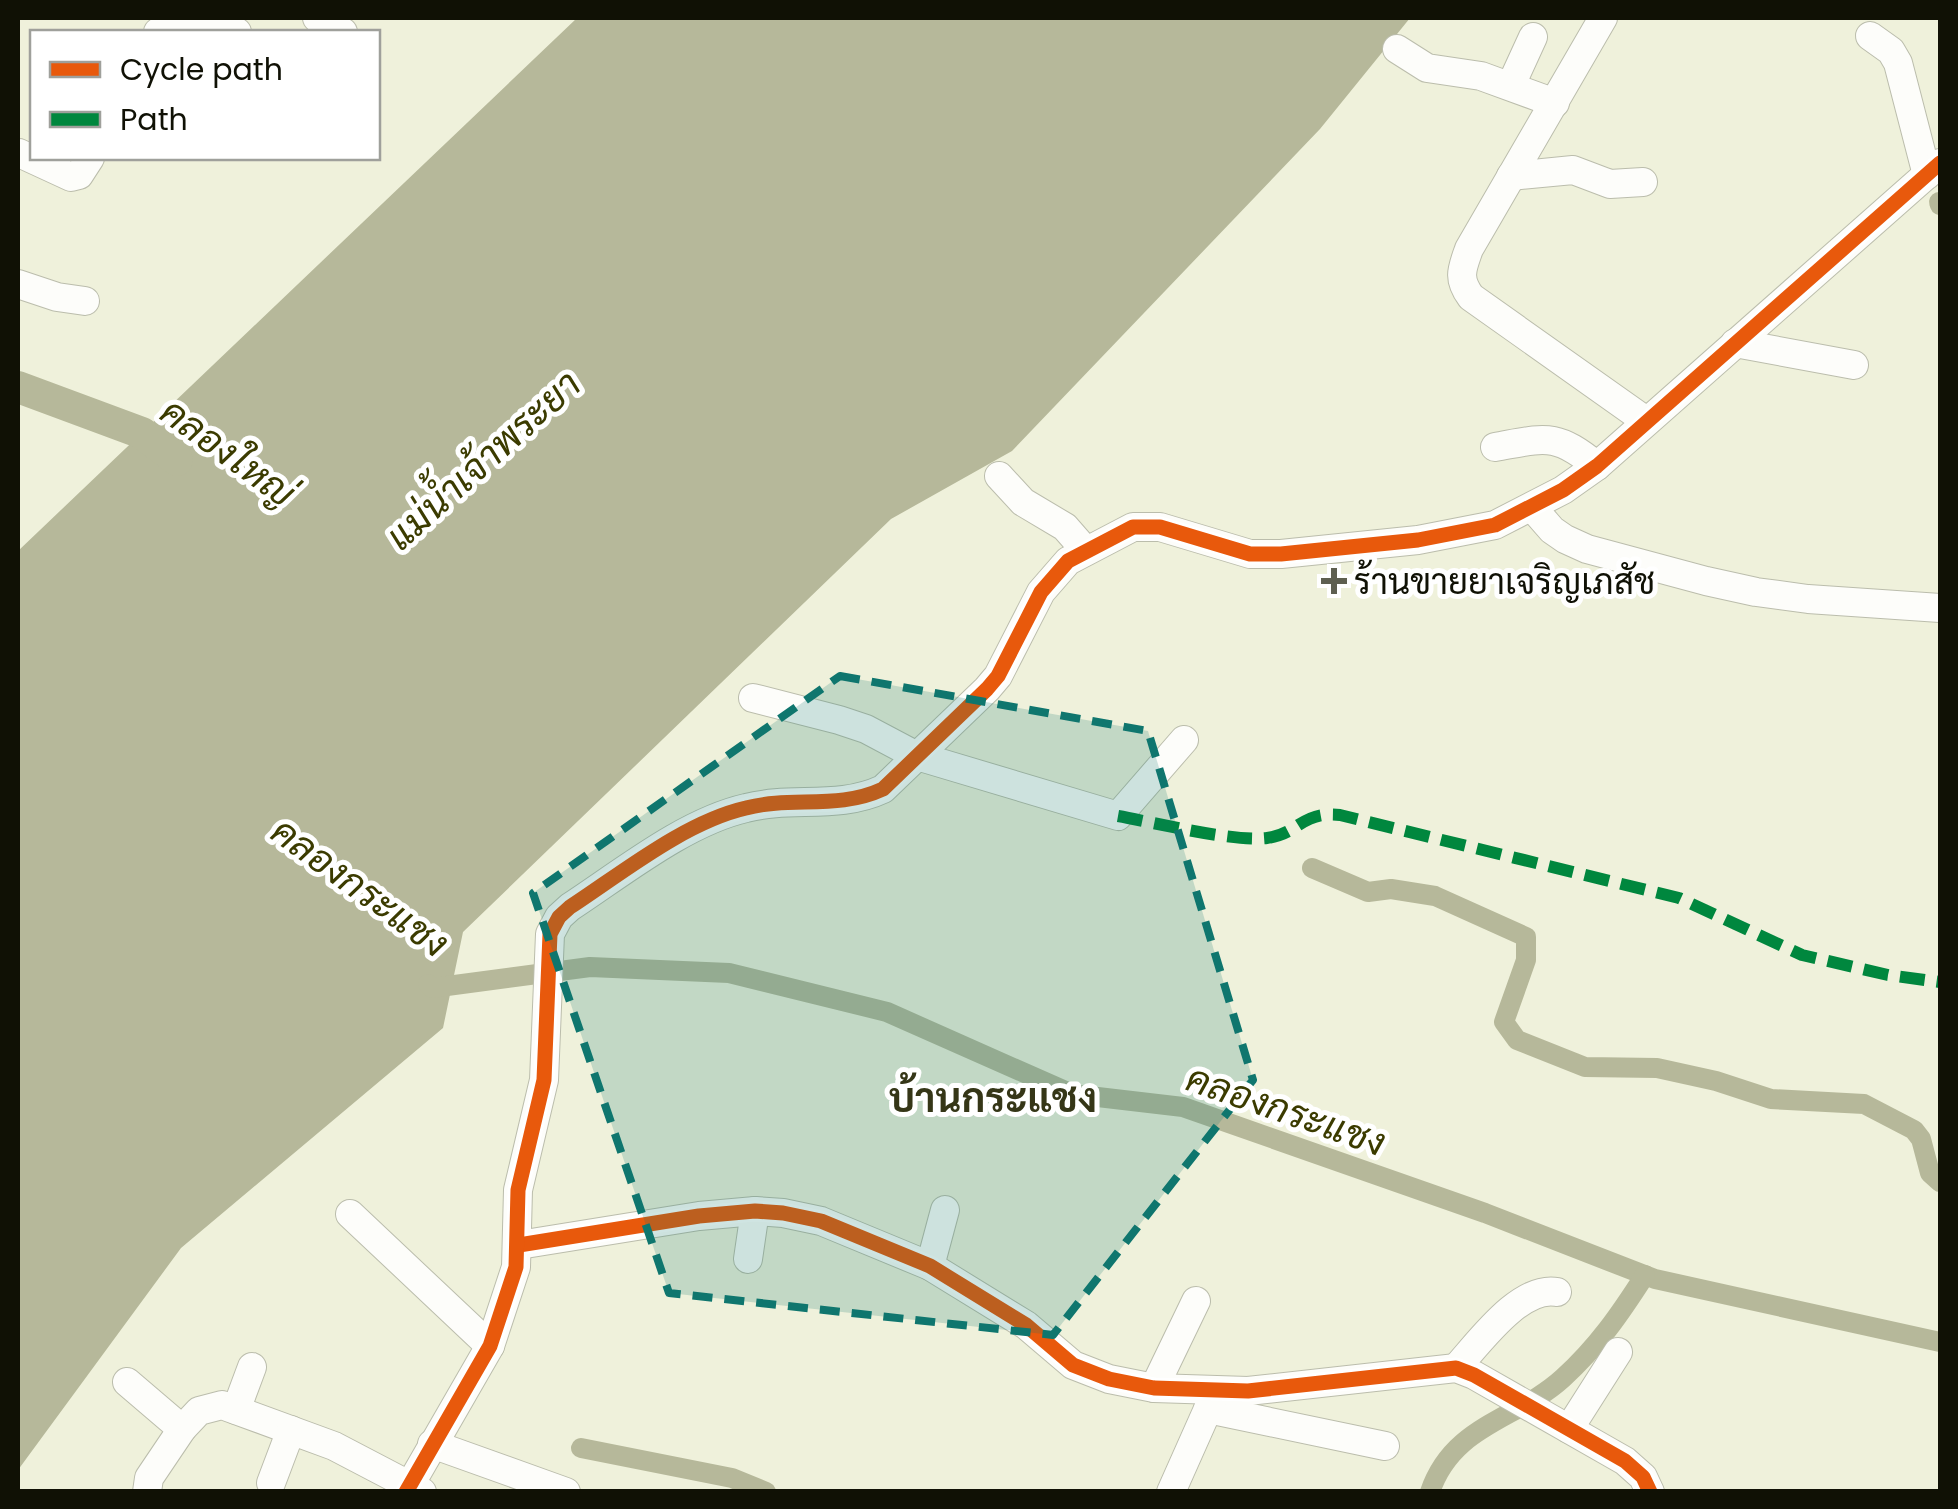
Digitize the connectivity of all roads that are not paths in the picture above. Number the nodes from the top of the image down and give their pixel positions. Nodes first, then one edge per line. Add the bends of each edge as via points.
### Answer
1 (1603, 18) edge
2 (1870, 36) dead end
3 (1533, 37) dead end
4 (1397, 49) dead end
5 (1511, 85) junction
6 (1555, 103) junction
7 (33, 160) edge
8 (89, 160) edge
9 (1934, 170) edge
10 (1511, 176) junction
11 (1643, 182) dead end
12 (18, 284) edge
13 (85, 301) dead end
14 (1735, 344) junction
15 (1854, 365) dead end
16 (1646, 421) junction
17 (1495, 446) dead end
18 (1597, 466) junction
19 (999, 476) dead end
20 (1532, 507) junction
21 (1086, 551) junction
22 (1940, 608) edge
23 (753, 698) dead end
24 (1184, 740) dead end
25 (918, 756) junction
26 (945, 1210) dead end
27 (755, 1211) junction
28 (350, 1214) dead end
29 (518, 1245) junction
30 (748, 1259) dead end
31 (930, 1266) junction
32 (1556, 1292) dead end
33 (1196, 1301) dead end
34 (490, 1346) junction
35 (1618, 1352) dead end
36 (252, 1367) dead end
37 (1456, 1368) junction
38 (127, 1382) dead end
39 (1154, 1388) junction
40 (1212, 1399) junction
41 (236, 1410) junction
42 (182, 1428) junction
43 (1569, 1428) junction
44 (291, 1430) junction
45 (432, 1444) junction
46 (1386, 1446) dead end
47 (271, 1484) dead end
48 (413, 1489) edge
49 (147, 1492) edge
50 (566, 1492) edge
51 (1171, 1492) edge
52 (1650, 1492) edge

1 - 6 street
2 - 9 street via 1898,64
3 - 5 street
4 - 5 street via 1427,68
5 - 6 street
6 - 10 street
7 - 8 street via 71,177
9 - 14 street
10 - 11 street via 1573,170 1610,184
10 - 16 street via 1469,248 1462,285
12 - 13 street
14 - 15 street
14 - 16 street
16 - 18 street
17 - 18 street via 1554,441 1571,445
18 - 20 street
19 - 21 street
20 - 21 street via 1495,525 1418,540 1281,554 1250,554 1160,527 1134,526
20 - 22 street via 1564,539 1706,581 1808,599
21 - 25 street via 1041,592 998,676
23 - 25 street via 866,729
24 - 25 street via 1118,816
25 - 29 street via 883,789 860,800 727,813 559,917 550,934 542,1092 518,1190
26 - 31 street
27 - 29 street
27 - 30 street
27 - 31 street via 821,1221
28 - 34 street
29 - 34 street
31 - 39 street via 1026,1325 1074,1365
32 - 37 street via 1533,1293 1515,1306
33 - 39 street
34 - 45 street
35 - 43 street
36 - 41 street
37 - 40 street
37 - 43 street
38 - 42 street
39 - 40 street
40 - 46 street
40 - 51 street
41 - 42 street via 208,1406
41 - 44 street
42 - 49 street
43 - 52 street via 1626,1461
44 - 47 street
44 - 48 street
45 - 48 street
45 - 50 street

